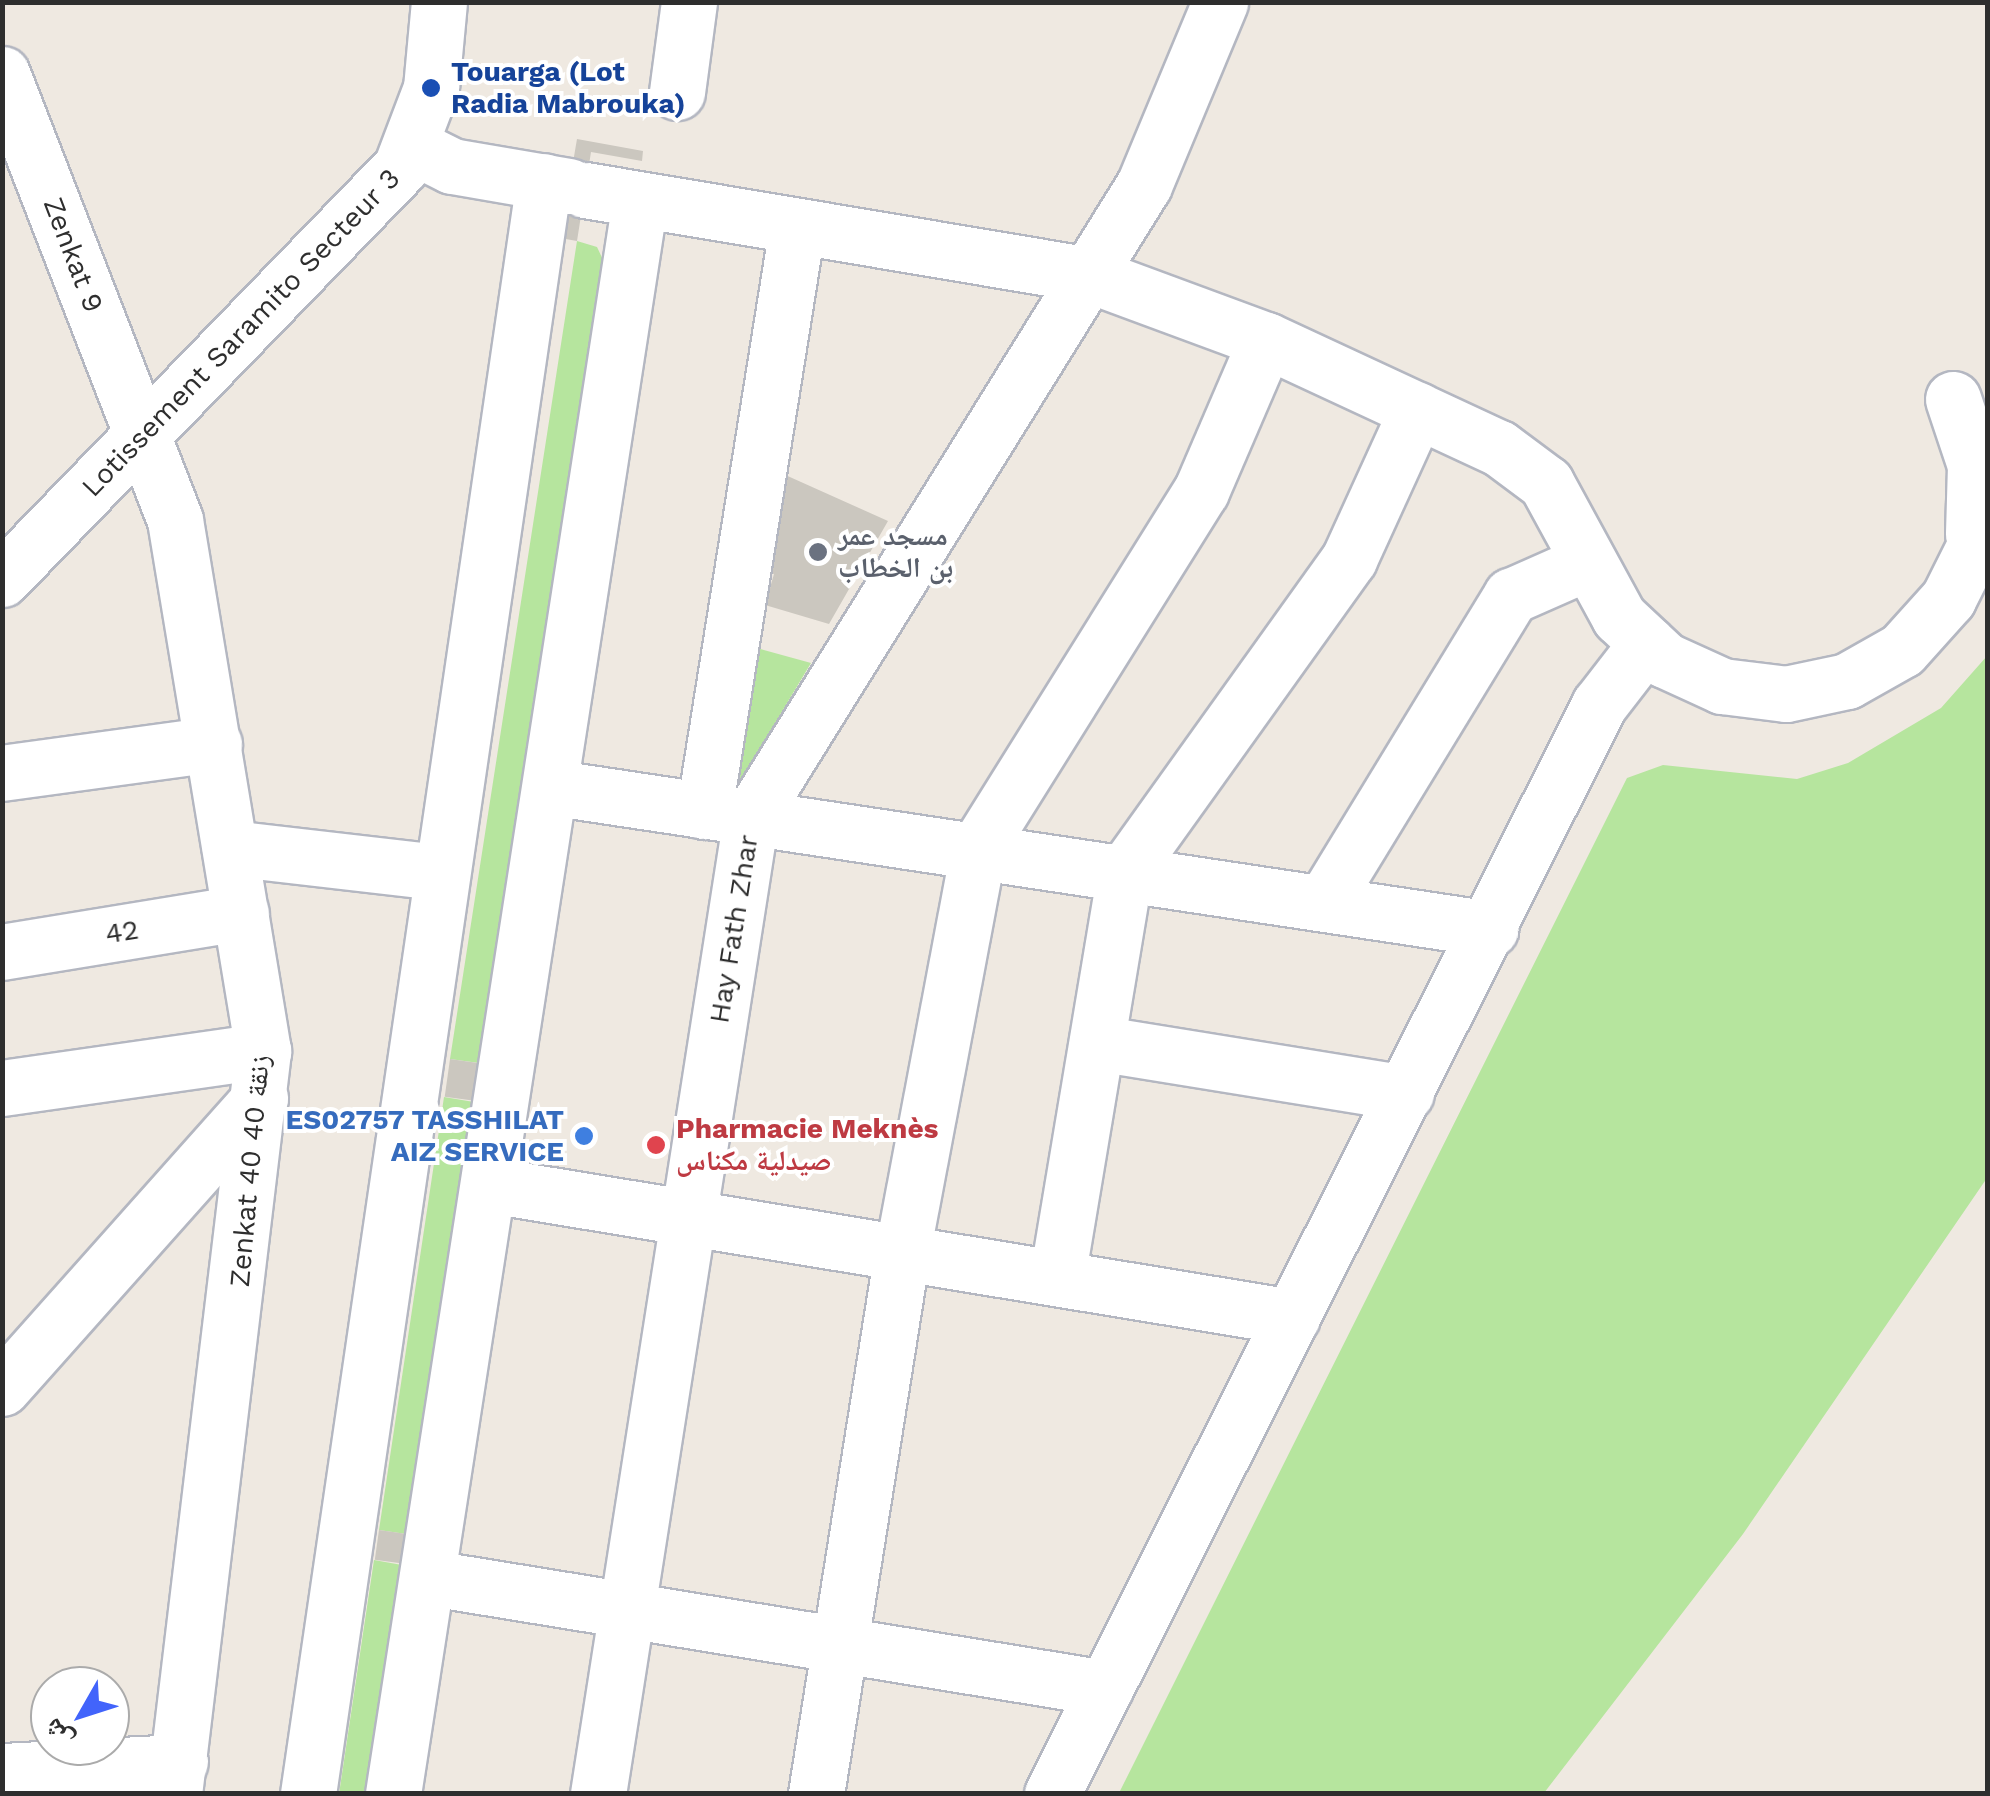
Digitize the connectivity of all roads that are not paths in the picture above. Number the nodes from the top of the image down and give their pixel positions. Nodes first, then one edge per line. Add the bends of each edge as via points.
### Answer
1 (438, 2) edge
2 (689, 2) edge
3 (1220, 2) edge
4 (2, 74) edge
5 (678, 92) dead end
6 (414, 147) junction
7 (566, 186) junction
8 (640, 201) junction
9 (797, 228) junction
10 (1090, 275) junction
11 (1266, 340) junction
12 (1953, 399) dead end
13 (1417, 410) junction
14 (143, 437) junction
15 (1980, 526) edge
16 (1588, 562) junction
17 (2, 579) edge
18 (1647, 643) junction
19 (214, 744) junction
20 (2, 773) edge
21 (556, 788) junction
22 (727, 814) junction
23 (979, 846) junction
24 (230, 848) junction
25 (438, 872) junction
26 (1125, 872) junction
27 (1324, 902) junction
28 (240, 912) junction
29 (1490, 930) junction
30 (2, 952) edge
31 (1096, 1043) junction
32 (262, 1074) junction
33 (2, 1088) edge
34 (1406, 1093) junction
35 (490, 1185) junction
36 (688, 1218) junction
37 (152, 1226) junction
38 (902, 1253) junction
39 (242, 1278) junction
40 (1057, 1278) junction
41 (1292, 1317) junction
42 (2, 1388) edge
43 (431, 1578) junction
44 (630, 1611) junction
45 (838, 1645) junction
46 (1105, 1688) junction
47 (2, 1771) edge
48 (177, 1778) edge
49 (308, 1794) edge
50 (393, 1794) edge
51 (598, 1794) edge
52 (816, 1794) edge
53 (1052, 1794) edge

1 - 6 street, Lotissement Saramito Secteur 3
2 - 5 street
3 - 10 street, Hay Fath Zhar via 1144,184
4 - 14 street, Zenkat 9
6 - 7 street via 452,166
6 - 14 street, Lotissement Saramito Secteur 3
7 - 8 street
7 - 25 street
8 - 9 street
8 - 21 street
9 - 10 street
9 - 22 street
10 - 11 street
10 - 22 street, Hay Fath Zhar
11 - 13 street
11 - 23 street via 1201,491
12 - 15 street via 1975,465
13 - 16 street via 1499,448 1546,483
13 - 26 street via 1349,559
14 - 17 street, Lotissement Saramito Secteur 3
14 - 19 street, Zenkat 40 زنقة 40 via 183,554
15 - 18 street via 1948,599 1902,650 1847,682 1786,694 1722,686
16 - 18 street via 1618,617
16 - 27 street via 1511,596
18 - 29 street via 1599,704
19 - 20 street
19 - 24 street, Zenkat 40 زنقة 40
21 - 22 street
21 - 35 street
22 - 23 street
22 - 36 street, Hay Fath Zhar
23 - 26 street
23 - 38 street
24 - 25 street
24 - 28 street, Zenkat 40 زنقة 40
25 - 49 street
26 - 27 street
26 - 31 street
27 - 29 street
28 - 30 street, 42
28 - 32 street, Zenkat 40 زنقة 40
29 - 34 street
31 - 34 street
31 - 40 street
32 - 33 street
32 - 37 street
32 - 39 street, Zenkat 40 زنقة 40
34 - 41 street
35 - 36 street
35 - 43 street
36 - 38 street
36 - 44 street, Hay Fath Zhar
37 - 39 street via 206,1239
37 - 42 street
38 - 40 street
38 - 45 street
39 - 48 street, Zenkat 40 زنقة 40
40 - 41 street
41 - 46 street
43 - 44 street
43 - 50 street
44 - 45 street
44 - 51 street, Hay Fath Zhar
45 - 46 street
45 - 52 street
46 - 53 street
47 - 48 street

